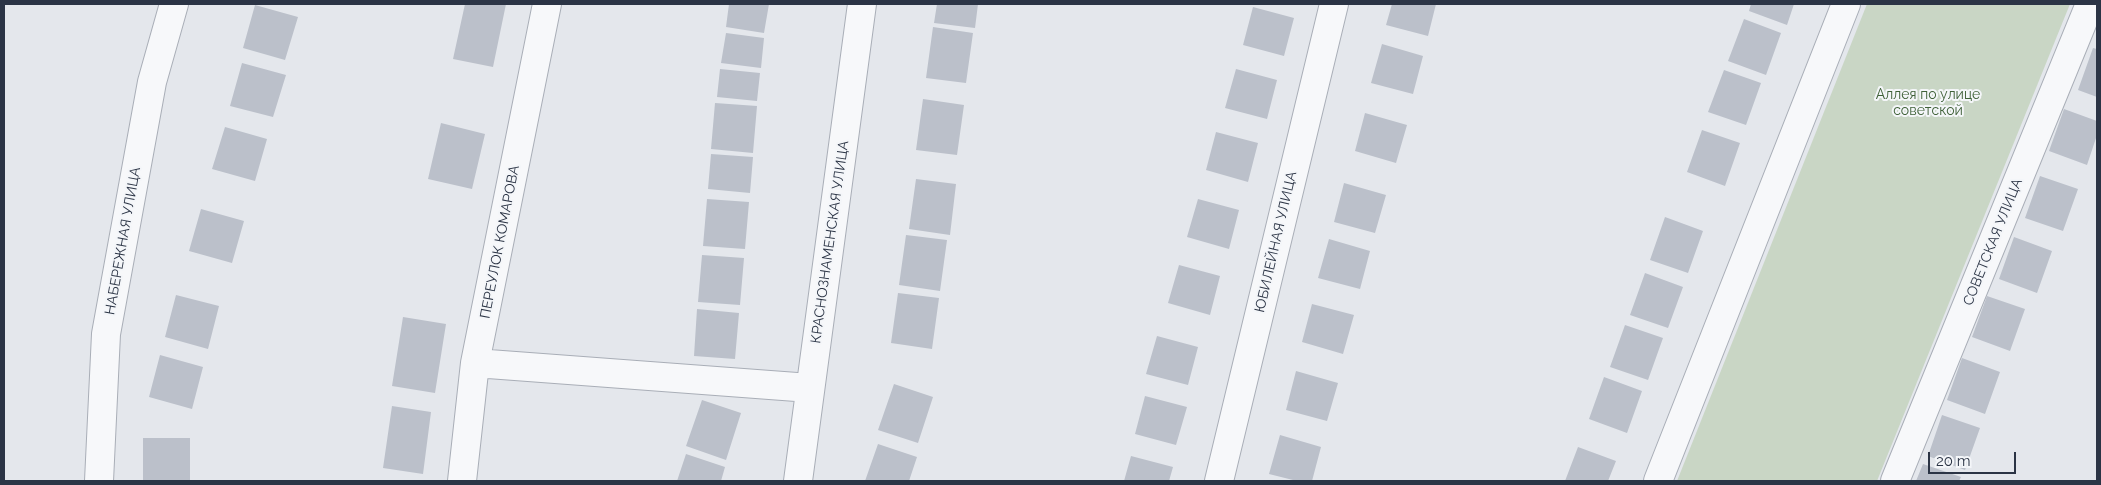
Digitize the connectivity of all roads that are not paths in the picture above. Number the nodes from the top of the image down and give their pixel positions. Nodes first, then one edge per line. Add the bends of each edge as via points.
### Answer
1 (174, 4) edge
2 (547, 4) edge
3 (862, 4) edge
4 (1334, 4) edge
5 (1846, 4) edge
6 (2090, 4) edge
7 (475, 363) junction
8 (810, 388) junction
9 (99, 481) edge
10 (462, 481) edge
11 (798, 481) edge
12 (1219, 481) edge
13 (1658, 481) edge
14 (1895, 481) edge

1 - 9 street, НАБЕРЕЖНАЯ УЛИЦА via 152,82 106,334
2 - 7 street, ПЕРЕУЛОК КОМАРОВА
3 - 8 street, КРАСНОЗНАМЕНСКАЯ УЛИЦА
4 - 12 street, ЮБИЛЕЙНАЯ УЛИЦА
5 - 13 street
6 - 14 street, СОВЕТСКАЯ УЛИЦА
7 - 8 street
7 - 10 street, ПЕРЕУЛОК КОМАРОВА
8 - 11 street, КРАСНОЗНАМЕНСКАЯ УЛИЦА

